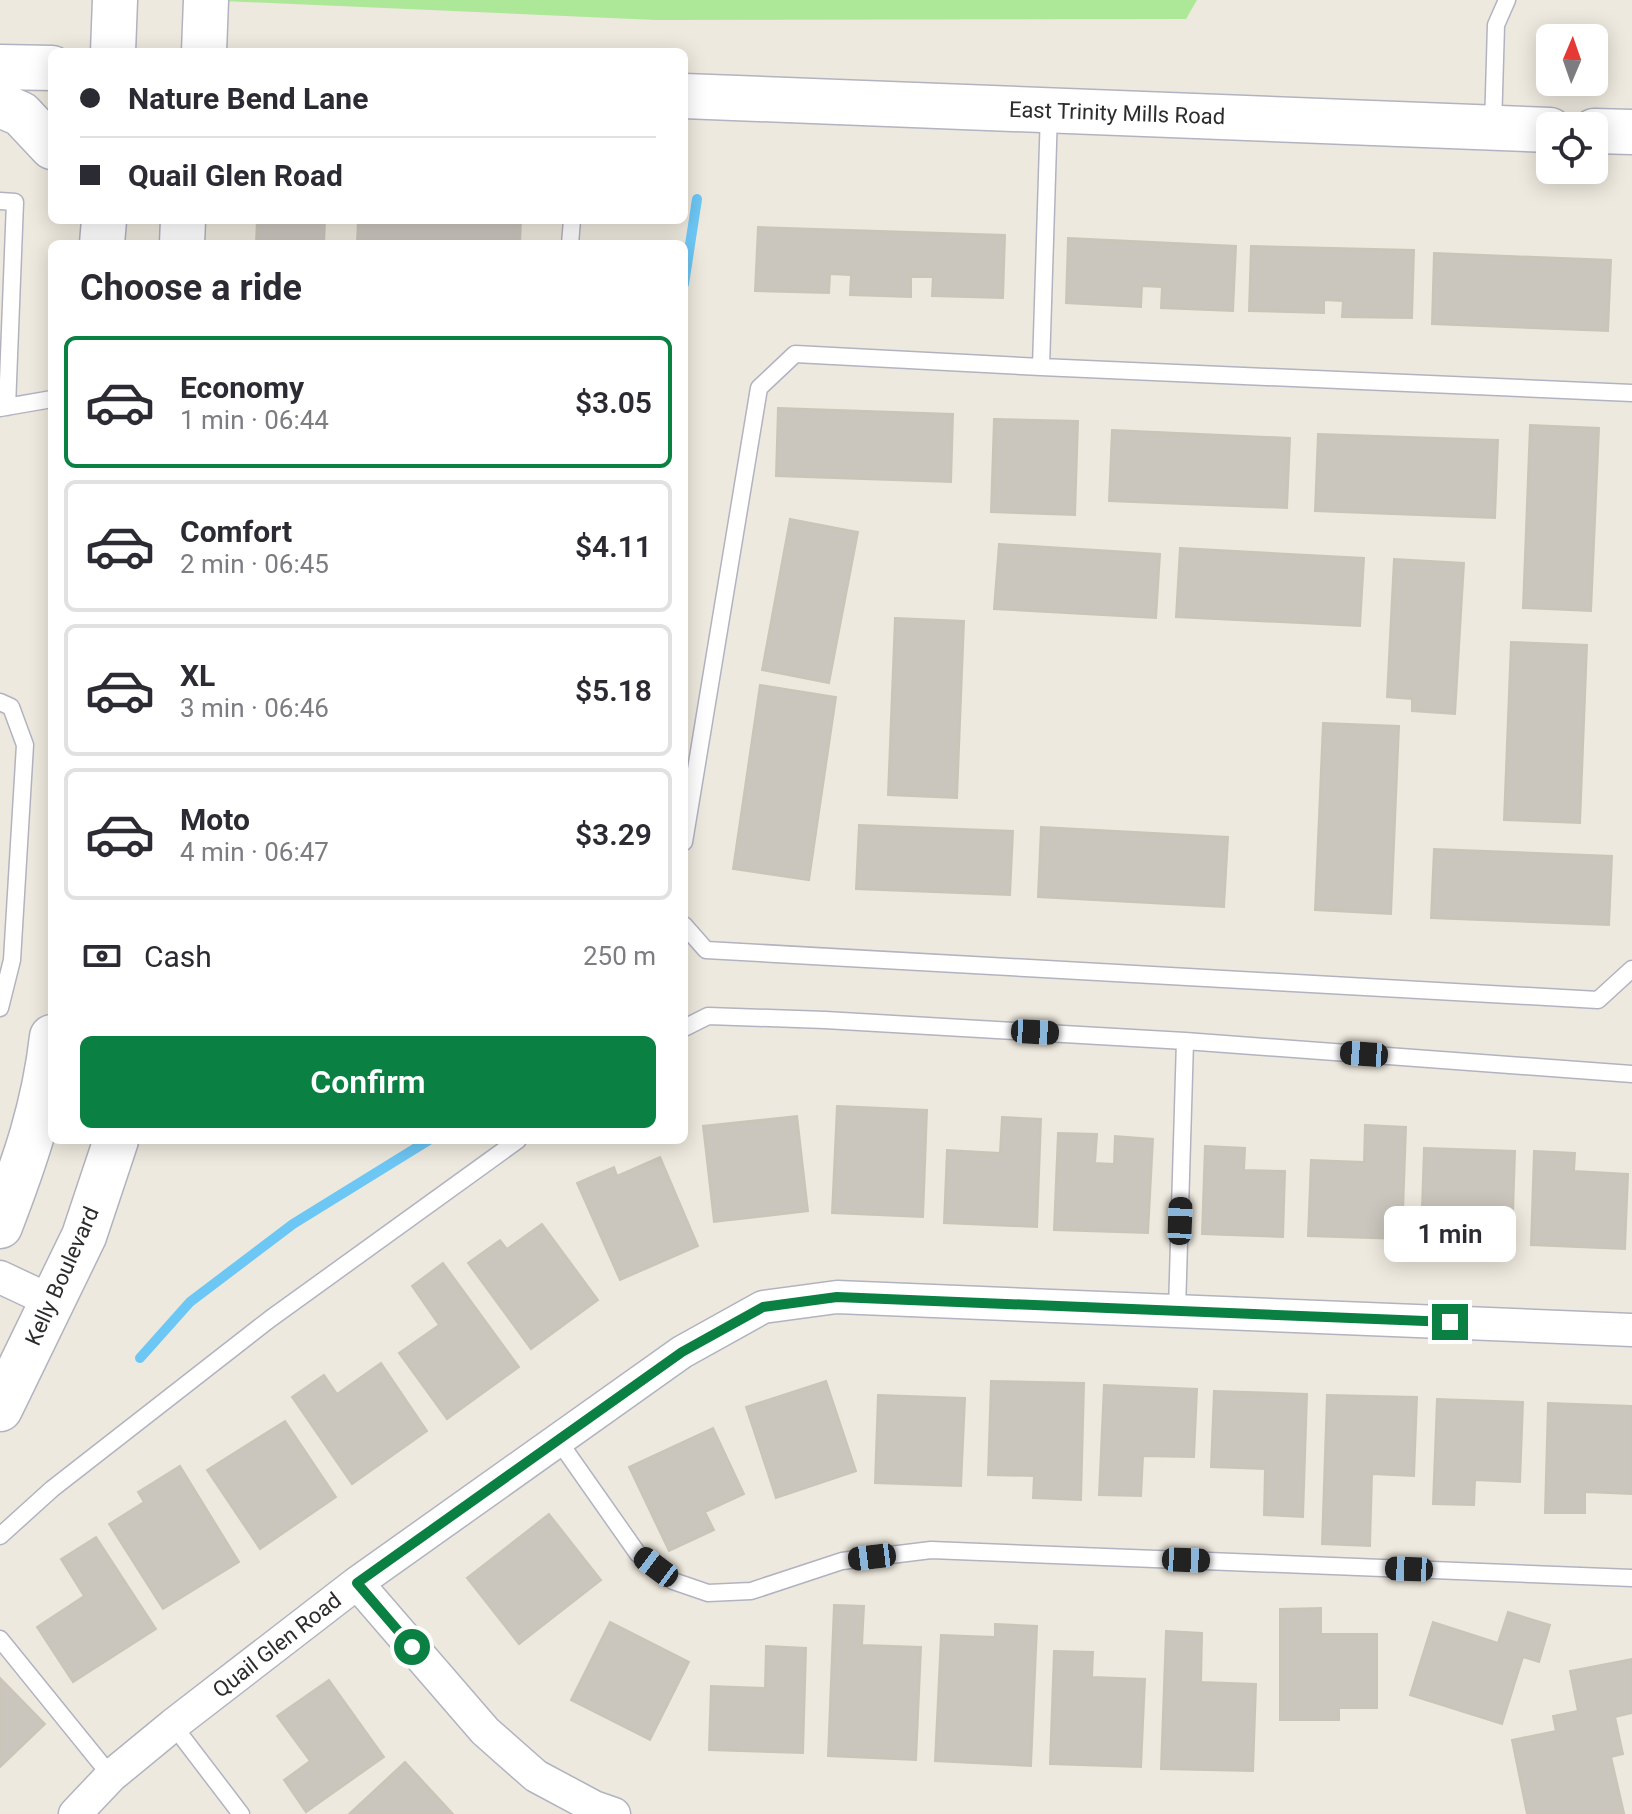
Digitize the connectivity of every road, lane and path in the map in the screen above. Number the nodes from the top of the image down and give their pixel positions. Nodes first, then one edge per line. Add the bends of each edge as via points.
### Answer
1 (115, 0) edge
2 (206, 0) edge
3 (1507, 0) edge
4 (113, 48) edge
5 (204, 48) edge
6 (0, 67) edge
7 (48, 68) edge
8 (688, 96) edge
9 (0, 105) edge
10 (1050, 111) junction
11 (1493, 128) junction
12 (1536, 130) edge
13 (1608, 131) edge
14 (1632, 132) edge
15 (48, 143) edge
16 (0, 201) edge
17 (5, 311) edge
18 (1041, 367) junction
19 (1632, 393) edge
20 (48, 400) edge
21 (4, 407) edge
22 (0, 702) edge
23 (688, 818) edge
24 (688, 930) edge
25 (1632, 969) edge
26 (0, 1008) edge
27 (688, 1026) edge
28 (1185, 1041) junction
29 (48, 1072) edge
30 (1632, 1074) edge
31 (115, 1144) edge
32 (512, 1144) edge
33 (0, 1226) edge
34 (0, 1277) edge
35 (51, 1301) junction
36 (1177, 1310) junction
37 (1632, 1330) edge
38 (0, 1409) edge
39 (558, 1440) junction
40 (0, 1536) edge
41 (1632, 1578) edge
42 (357, 1583) junction
43 (0, 1639) edge
44 (173, 1725) junction
45 (111, 1776) junction
46 (75, 1814) edge
47 (241, 1814) edge
48 (614, 1814) edge

1 - 4 main road
2 - 5 main road
3 - 11 lane via 1496,25
6 - 7 main road
8 - 10 main road, East Trinity Mills Road
9 - 15 main road via 21,114
10 - 11 main road, East Trinity Mills Road
10 - 18 lane
11 - 12 main road, East Trinity Mills Road
13 - 14 main road
16 - 17 lane via 15,202
17 - 21 lane
18 - 19 lane
18 - 23 lane via 795,354 759,388
20 - 21 lane
22 - 26 lane via 11,707 25,745 14,946
24 - 25 lane via 706,950 1598,1000
27 - 28 lane via 708,1016
28 - 30 lane
28 - 36 lane
29 - 33 main road via 28,1153
31 - 35 main road, Kelly Boulevard via 84,1236
32 - 40 lane via 270,1319 52,1489
34 - 35 street
35 - 38 main road, Kelly Boulevard
36 - 37 street, Quail Glen Road
36 - 39 street, Quail Glen Road via 837,1297 763,1307 682,1352
39 - 41 lane via 638,1554 673,1581 708,1593 751,1591 842,1561 931,1550
39 - 42 street, Quail Glen Road
42 - 44 street, Quail Glen Road
42 - 48 street via 485,1731 536,1776
43 - 45 lane
44 - 45 street, Quail Glen Road
44 - 47 lane
45 - 46 street, Quail Glen Road

